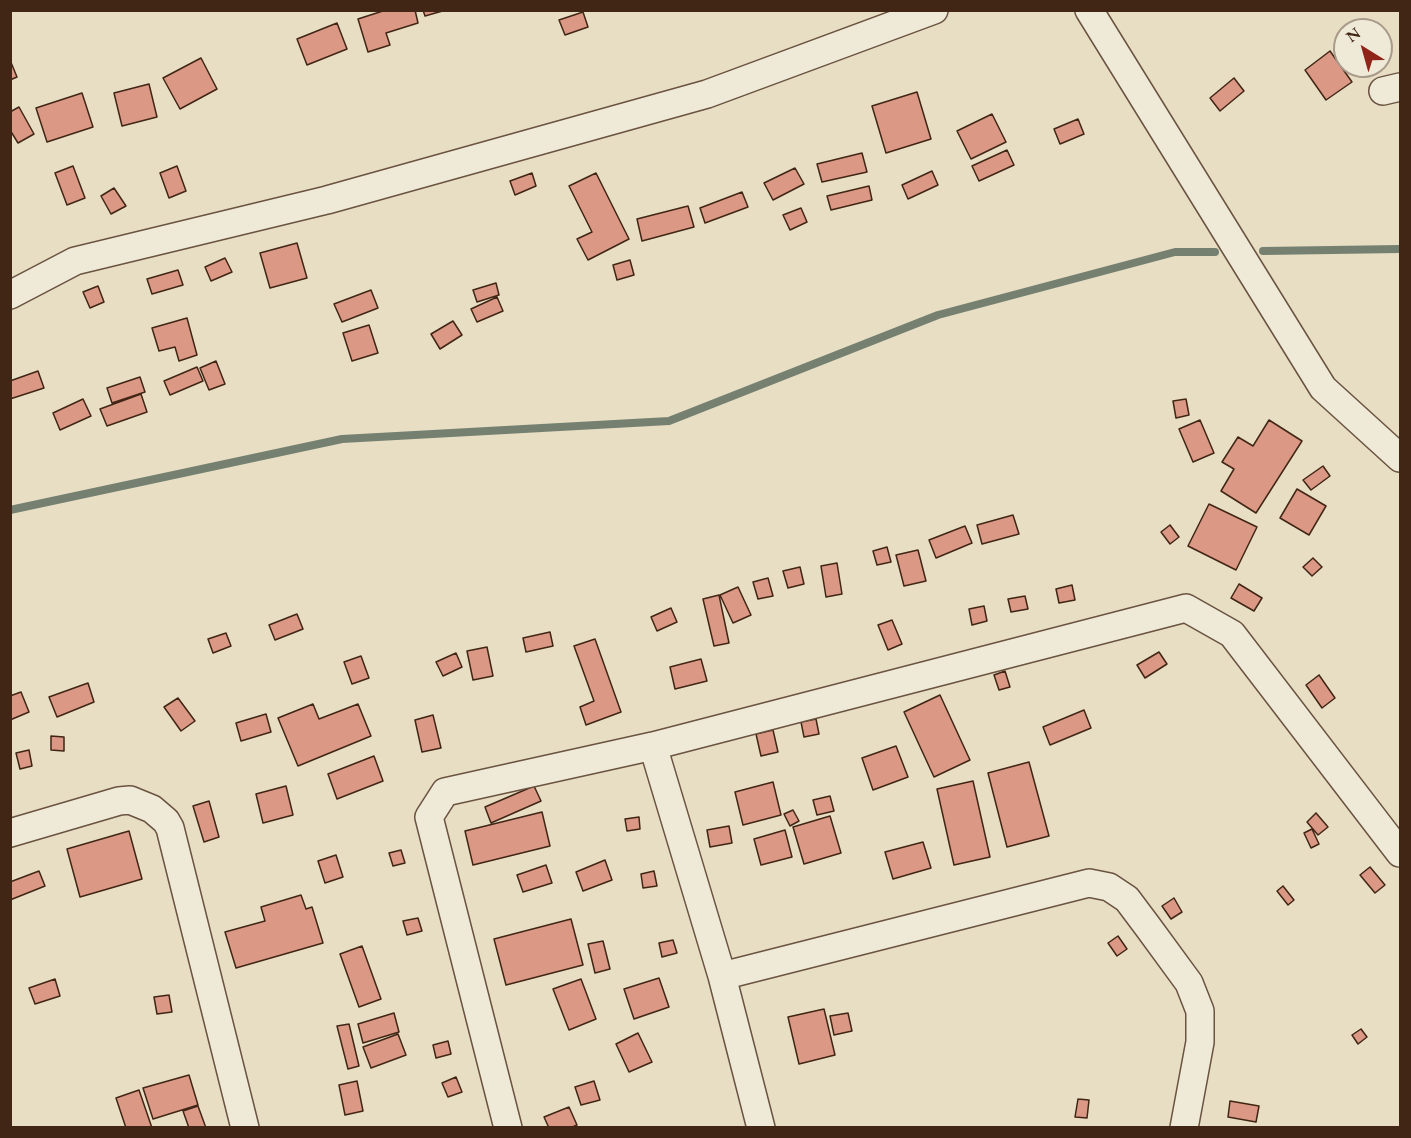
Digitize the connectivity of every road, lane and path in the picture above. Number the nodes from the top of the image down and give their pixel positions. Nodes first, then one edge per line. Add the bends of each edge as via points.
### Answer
1 (934, 10) edge
2 (1089, 10) edge
3 (10, 295) edge
4 (1401, 458) edge
5 (652, 746) junction
6 (10, 832) edge
7 (1401, 853) edge
8 (722, 976) junction
9 (1185, 1127) edge
10 (245, 1128) edge
11 (508, 1128) edge
12 (760, 1128) edge

1 - 3 street via 707,94 327,200 75,261
2 - 4 street via 1323,388
5 - 7 street via 1186,608 1233,634
5 - 8 street
5 - 11 street via 445,792 429,817
6 - 10 street via 130,800 152,809 166,821
8 - 9 street via 1089,883 1109,887 1127,899 1162,945 1189,983 1200,1011 1200,1042
8 - 12 street

